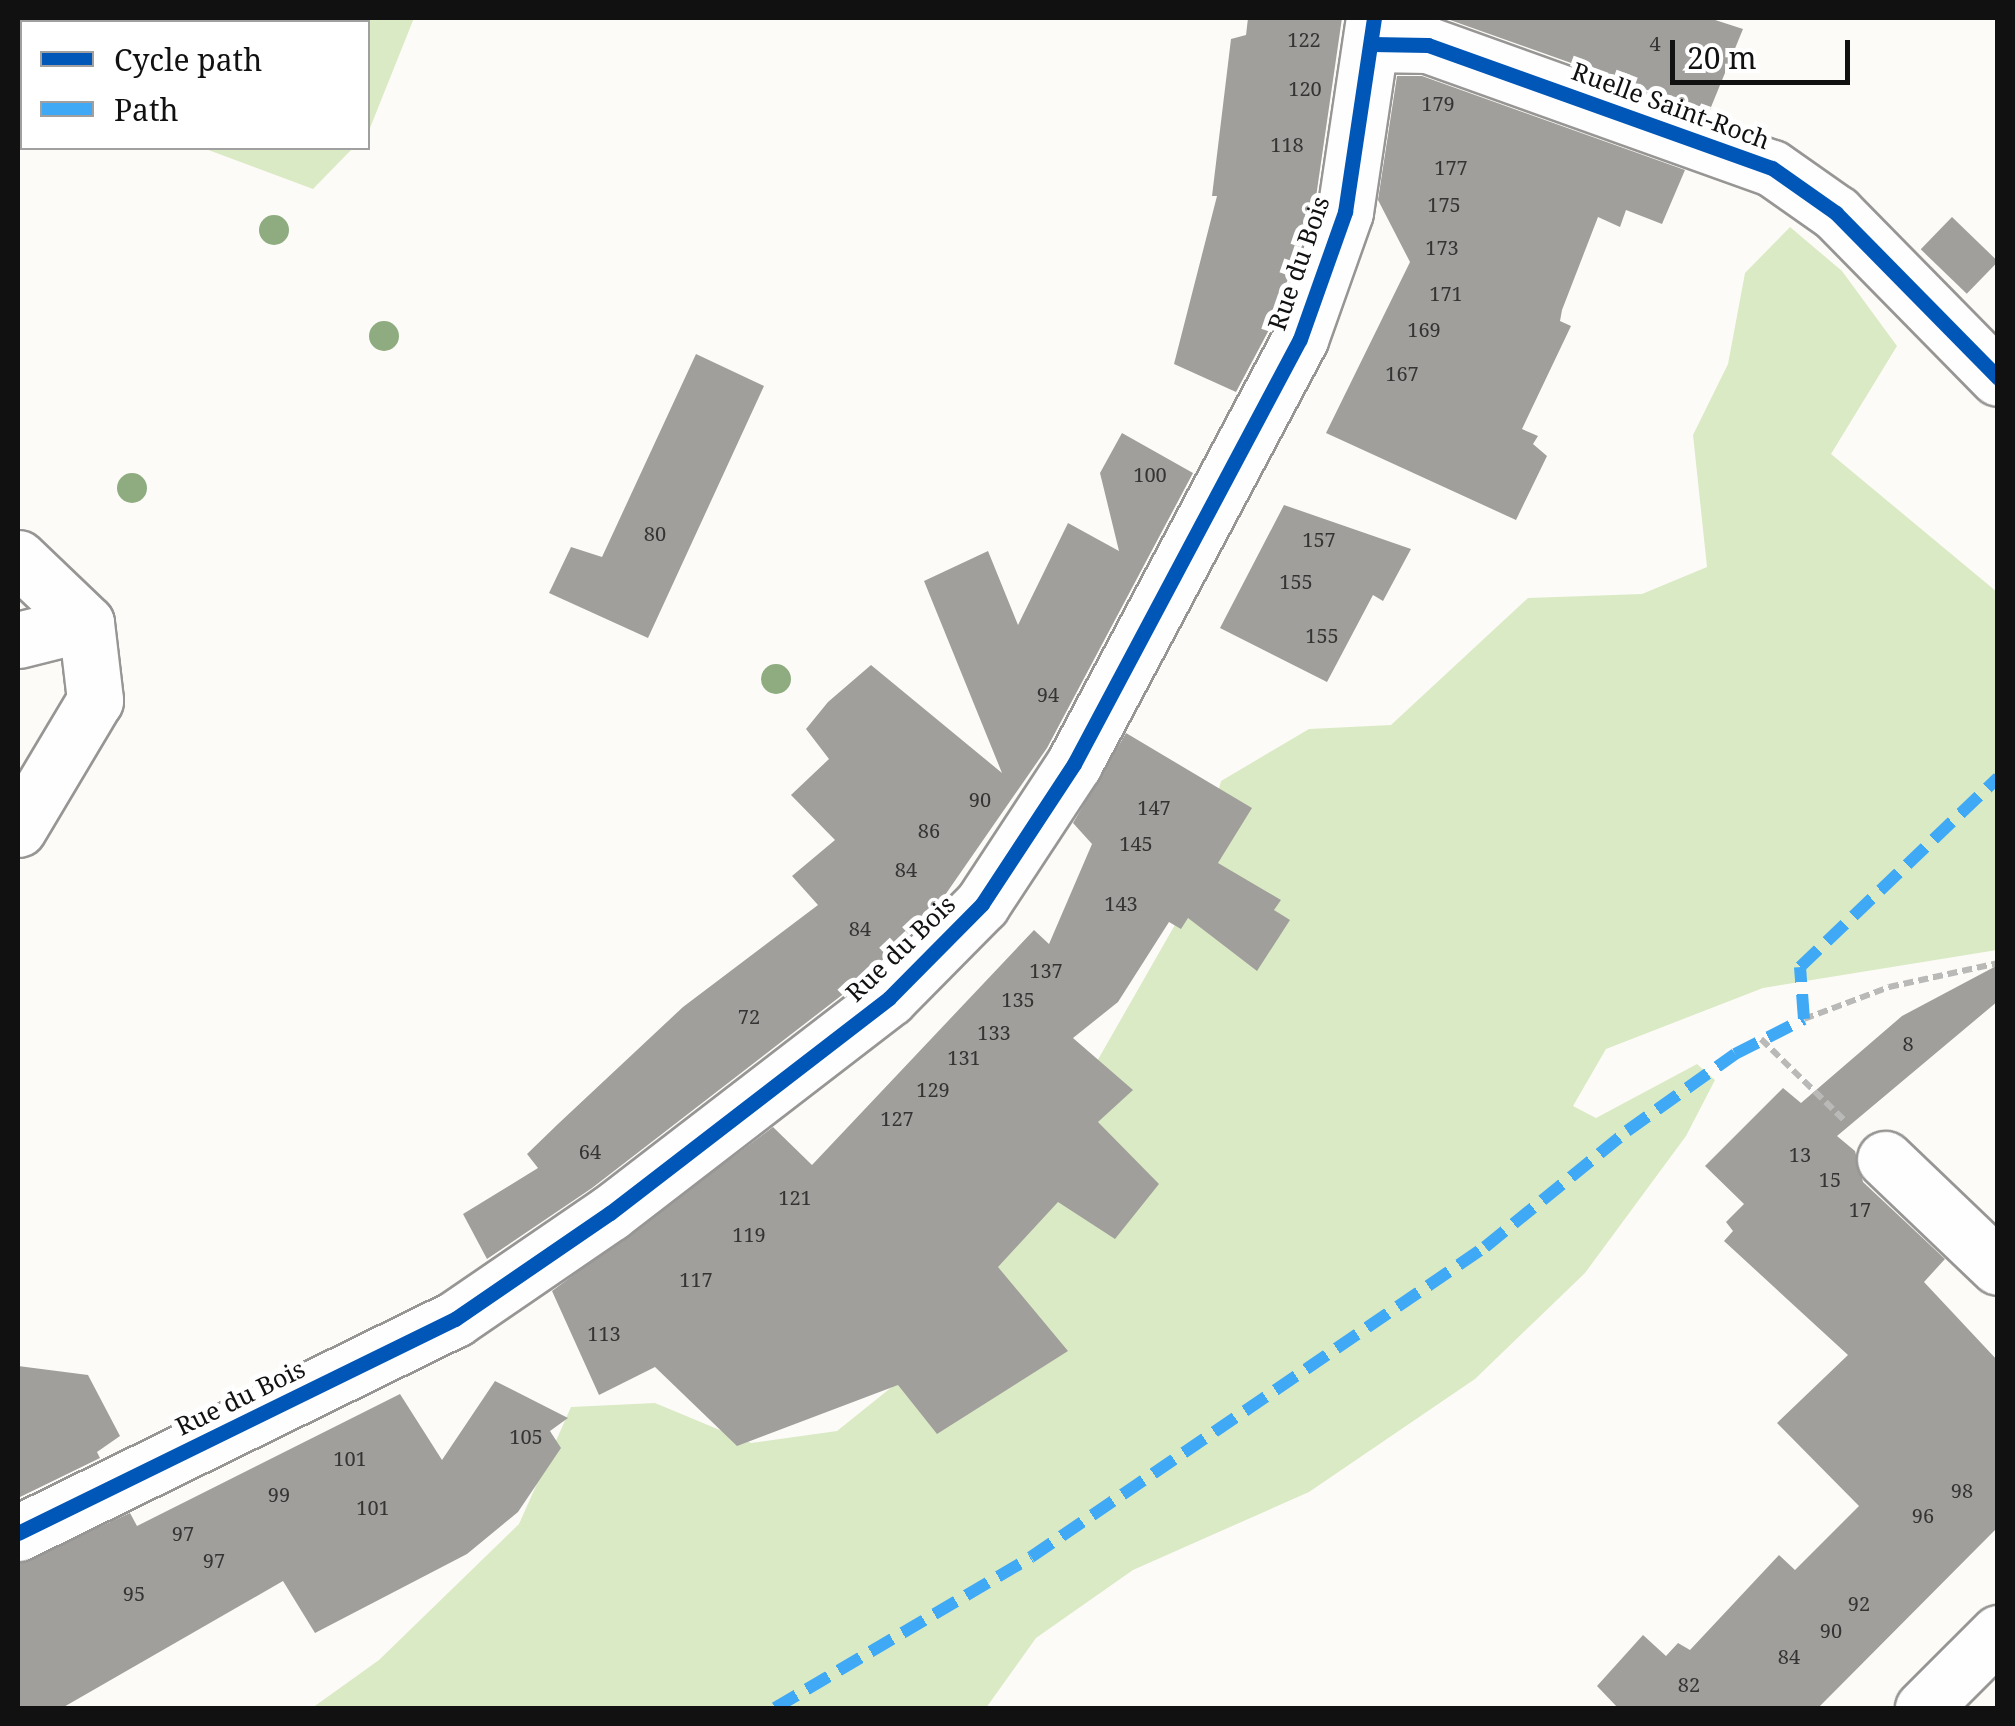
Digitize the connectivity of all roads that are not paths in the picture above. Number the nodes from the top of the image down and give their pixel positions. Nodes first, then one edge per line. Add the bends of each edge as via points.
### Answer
1 (1373, 31) edge
2 (1998, 378) edge
3 (18, 558) edge
4 (86, 623) junction
5 (18, 640) edge
6 (18, 829) edge
7 (1884, 1159) road end
8 (1998, 1267) edge
9 (18, 1532) edge
10 (1998, 1633) edge
11 (1923, 1708) edge

1 - 2 street, Ruelle Saint-Roch via 1772,168 1836,213
1 - 9 street, Rue du Bois via 1345,212 1300,339 1074,764 982,904 875,1009 610,1213 454,1319
3 - 4 street
4 - 5 street
4 - 6 street via 95,700
7 - 8 street
10 - 11 street

